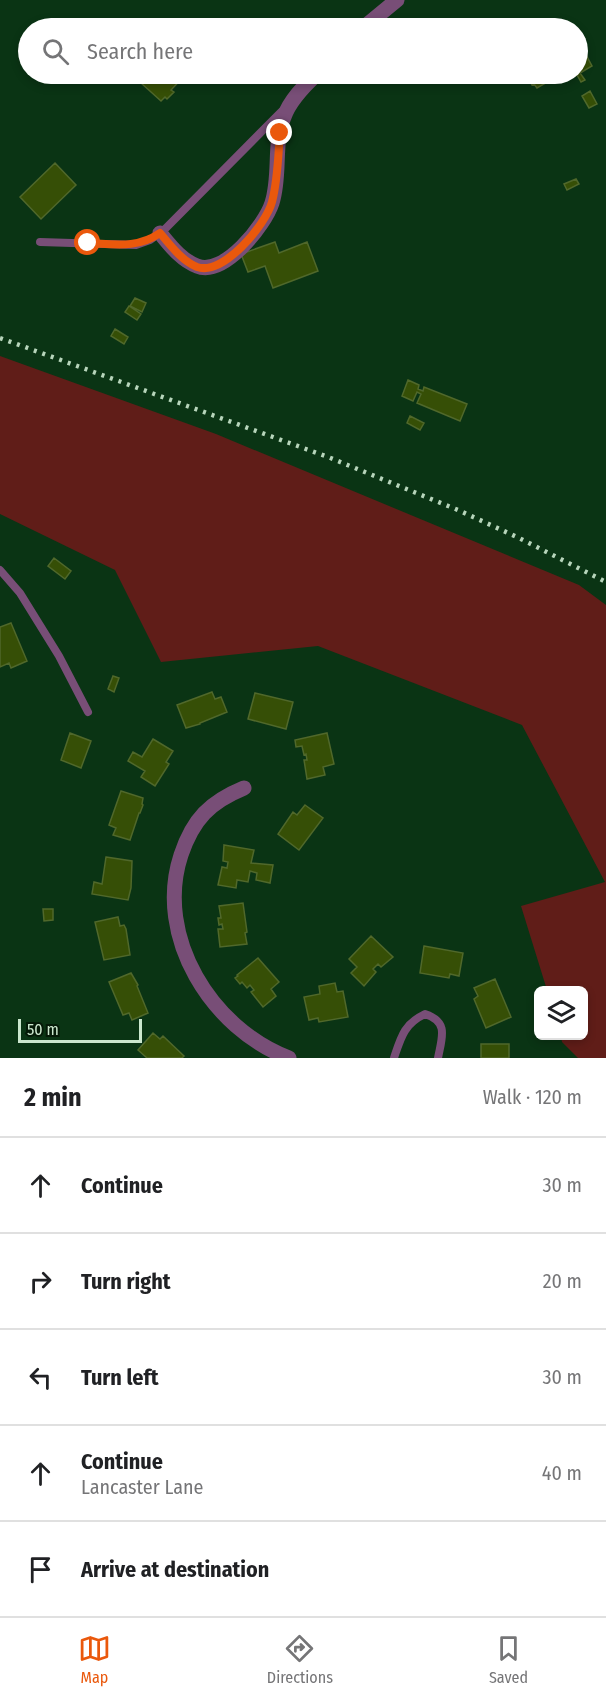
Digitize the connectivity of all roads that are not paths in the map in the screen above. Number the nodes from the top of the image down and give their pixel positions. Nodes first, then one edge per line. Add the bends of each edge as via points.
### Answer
1 (395, 1) edge
2 (375, 18) edge
3 (307, 84) edge
4 (291, 102) junction
5 (160, 233) junction
6 (40, 242) dead end
7 (0, 570) edge
8 (88, 712) dead end
9 (244, 788) dead end
10 (289, 1058) edge
11 (394, 1058) edge
12 (438, 1058) edge

1 - 2 street
3 - 4 street
4 - 5 lane
4 - 5 street via 283,118 272,204 264,222 233,255 210,268 199,268
5 - 6 lane via 136,244
7 - 8 lane via 20,593
9 - 10 street via 218,800 203,814 184,845 174,897 176,918 188,959 220,1011 251,1039
11 - 12 lane via 404,1031 425,1014 436,1018 442,1027

